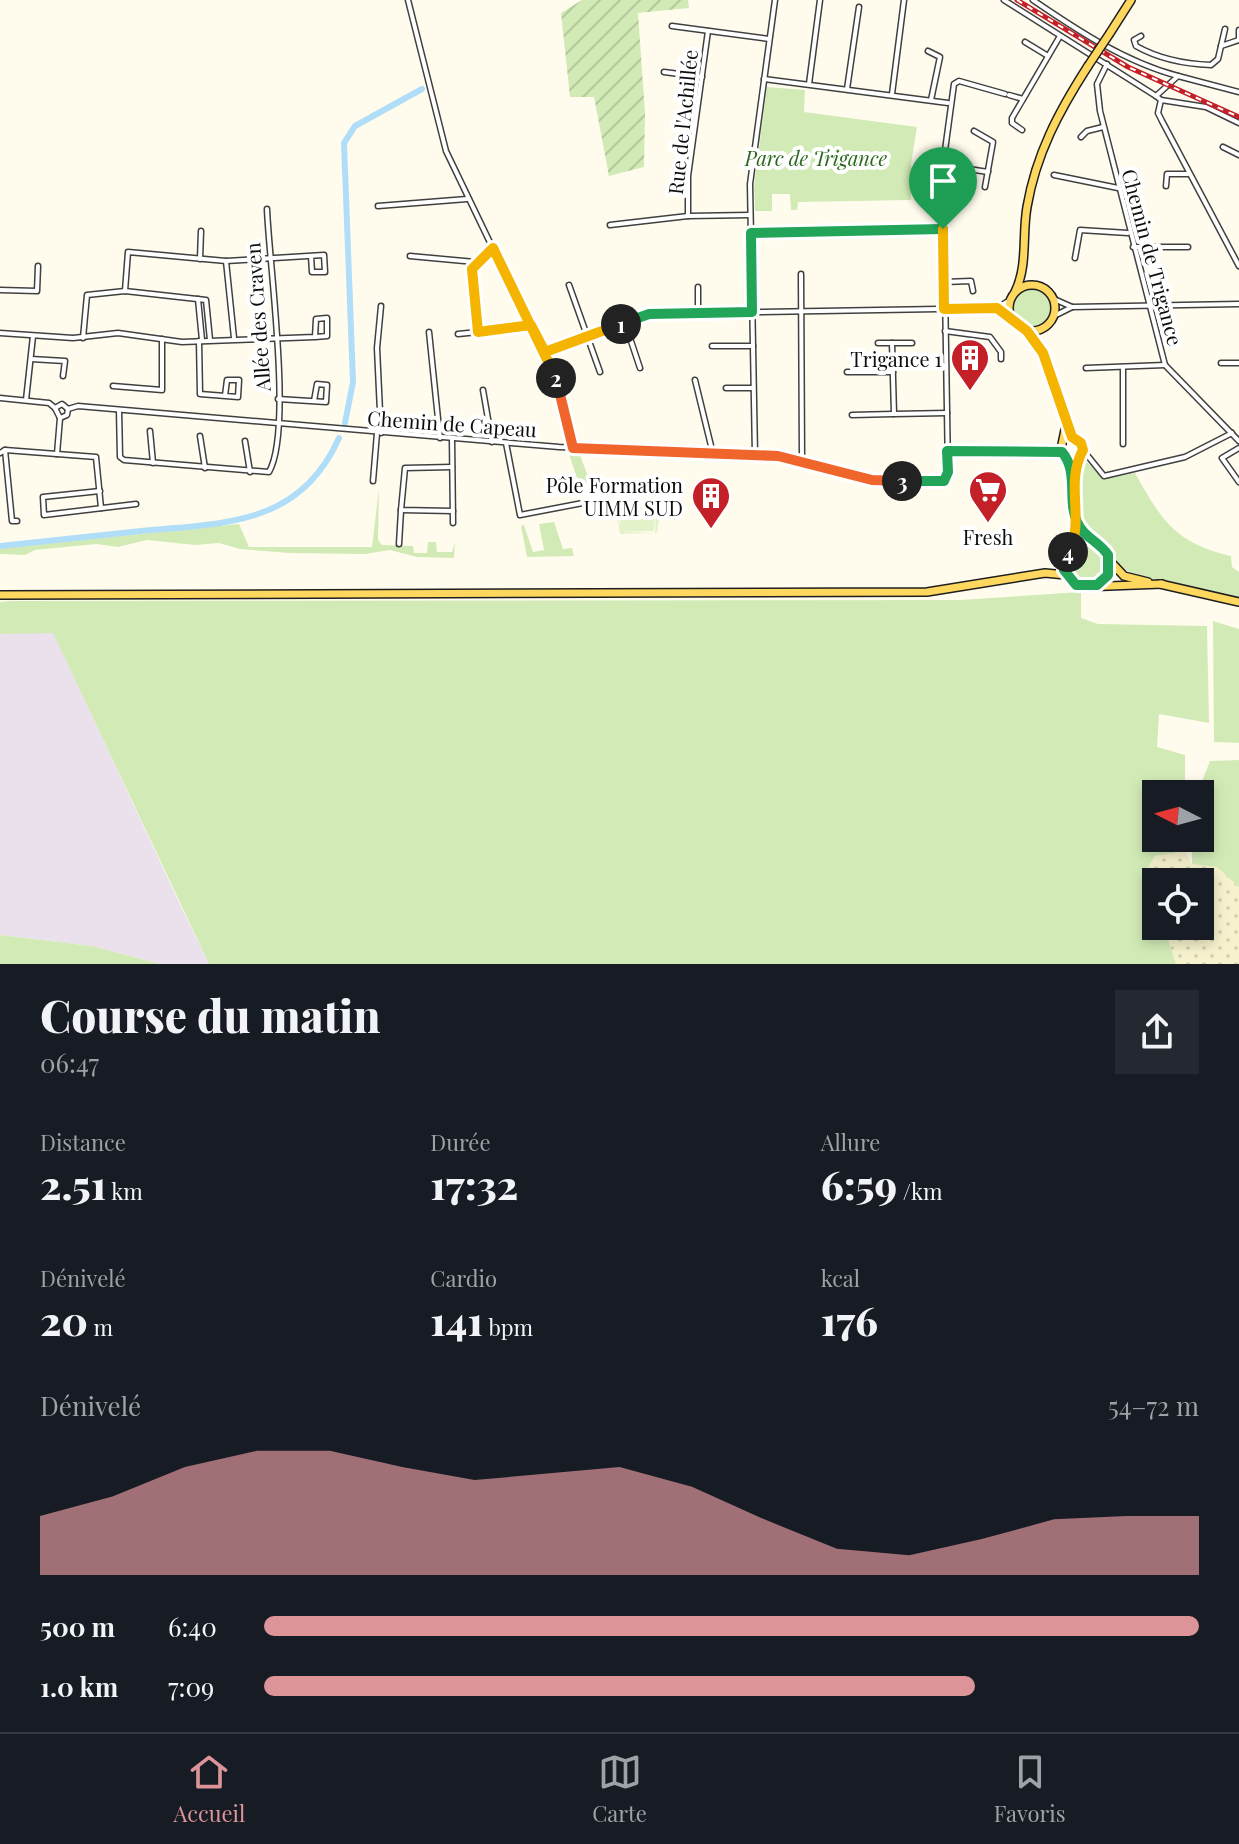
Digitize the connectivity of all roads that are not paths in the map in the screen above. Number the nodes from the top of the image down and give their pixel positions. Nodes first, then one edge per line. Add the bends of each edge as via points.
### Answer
1 (408, 0) edge
2 (775, 0) edge
3 (820, 0) edge
4 (904, 0) edge
5 (1004, 0) edge
6 (1033, 0) edge
7 (1131, 0) edge
8 (859, 7) dead end
9 (672, 26) dead end
10 (1225, 29) dead end
11 (1239, 30) edge
12 (708, 31) junction
13 (1060, 36) junction
14 (1141, 36) dead end
15 (769, 39) junction
16 (1239, 40) edge
17 (1025, 42) dead end
18 (1221, 46) junction
19 (928, 51) dead end
20 (1048, 56) junction
21 (1107, 64) junction
22 (664, 72) dead end
23 (1178, 76) junction
24 (702, 77) junction
25 (764, 79) junction
26 (809, 84) junction
27 (847, 89) junction
28 (1239, 92) edge
29 (892, 94) junction
30 (1159, 98) junction
31 (1023, 99) junction
32 (931, 100) junction
33 (949, 104) junction
34 (1239, 123) edge
35 (1103, 127) junction
36 (1022, 130) dead end
37 (974, 131) dead end
38 (1081, 137) dead end
39 (1223, 147) dead end
40 (1239, 155) edge
41 (943, 165) junction
42 (988, 172) junction
43 (1189, 174) junction
44 (1054, 175) dead end
45 (1166, 186) dead end
46 (985, 187) dead end
47 (1118, 188) junction
48 (468, 199) junction
49 (378, 206) dead end
50 (267, 209) dead end
51 (750, 215) junction
52 (688, 216) junction
53 (610, 225) dead end
54 (943, 229) junction
55 (201, 231) dead end
56 (751, 233) junction
57 (1129, 233) junction
58 (1133, 247) junction
59 (1188, 247) dead end
60 (493, 248) junction
61 (311, 256) junction
62 (410, 256) dead end
63 (268, 258) junction
64 (1075, 258) dead end
65 (200, 259) junction
66 (226, 261) junction
67 (476, 262) junction
68 (1023, 263) junction
69 (38, 266) dead end
70 (1239, 266) edge
71 (801, 274) dead end
72 (944, 282) junction
73 (569, 285) dead end
74 (1037, 285) junction
75 (698, 287) dead end
76 (0, 290) edge
77 (125, 291) junction
78 (973, 291) dead end
79 (1015, 292) junction
80 (198, 299) junction
81 (1054, 299) junction
82 (1010, 300) junction
83 (1239, 304) edge
84 (381, 306) dead end
85 (1072, 307) junction
86 (1149, 307) junction
87 (997, 308) junction
88 (944, 309) junction
89 (752, 312) junction
90 (802, 312) junction
91 (698, 313) junction
92 (1010, 316) junction
93 (1054, 316) junction
94 (625, 323) junction
95 (531, 325) junction
96 (1048, 325) junction
97 (945, 331) junction
98 (1027, 331) junction
99 (429, 332) dead end
100 (478, 332) junction
101 (0, 333) edge
102 (458, 334) dead end
103 (33, 336) junction
104 (315, 337) junction
105 (587, 337) junction
106 (83, 338) junction
107 (234, 338) junction
108 (277, 338) junction
109 (162, 339) junction
110 (210, 340) junction
111 (200, 341) junction
112 (878, 343) dead end
113 (892, 343) junction
114 (912, 343) dead end
115 (712, 346) dead end
116 (753, 346) junction
117 (545, 352) junction
118 (1043, 353) junction
119 (31, 359) junction
120 (1001, 359) dead end
121 (1221, 363) dead end
122 (1239, 363) edge
123 (1165, 365) junction
124 (1123, 367) junction
125 (640, 368) dead end
126 (1086, 368) dead end
127 (600, 372) dead end
128 (847, 372) dead end
129 (893, 372) junction
130 (63, 376) dead end
131 (695, 380) dead end
132 (113, 386) dead end
133 (726, 388) dead end
134 (753, 388) junction
135 (483, 390) dead end
136 (225, 396) junction
137 (0, 398) edge
138 (278, 399) junction
139 (26, 400) junction
140 (314, 401) junction
141 (55, 408) junction
142 (68, 409) junction
143 (119, 410) junction
144 (947, 413) junction
145 (894, 414) junction
146 (852, 415) dead end
147 (60, 418) junction
148 (277, 424) junction
149 (150, 431) dead end
150 (379, 433) junction
151 (200, 436) dead end
152 (1236, 436) edge
153 (440, 438) junction
154 (452, 439) junction
155 (245, 441) dead end
156 (492, 442) junction
157 (506, 443) junction
158 (1123, 444) dead end
159 (573, 448) junction
160 (1067, 448) junction
161 (1239, 448) edge
162 (1083, 450) junction
163 (2, 451) edge
164 (947, 451) junction
165 (57, 454) junction
166 (713, 454) junction
167 (755, 455) junction
168 (802, 460) junction
169 (153, 463) junction
170 (452, 467) junction
171 (205, 468) junction
172 (250, 472) junction
173 (373, 481) dead end
174 (1239, 482) edge
175 (100, 491) junction
176 (588, 502) dead end
177 (136, 504) dead end
178 (101, 508) junction
179 (401, 510) junction
180 (453, 511) junction
181 (1075, 518) junction
182 (17, 521) dead end
183 (453, 523) dead end
184 (1094, 543) junction
185 (399, 544) dead end
186 (1070, 549) junction
187 (1065, 558) junction
188 (1110, 561) junction
189 (1045, 573) junction
190 (1066, 575) junction
191 (1162, 584) junction
192 (1097, 585) junction
193 (0, 595) edge
194 (1239, 602) edge

1 - 48 street via 446,151
2 - 15 street
3 - 26 street
4 - 29 street
5 - 13 street
6 - 23 street via 1093,39
7 - 68 main road, bridge via 1056,118 1039,157 1026,211
8 - 27 street
9 - 12 street
10 - 18 street
11 - 16 street
12 - 15 street
12 - 24 street, Rue de l'Achillée
13 - 20 street
13 - 21 street
14 - 18 street via 1134,40 1136,46 1187,64 1216,63
15 - 25 street
16 - 18 street
17 - 20 street
19 - 32 street via 940,57
20 - 31 street
21 - 30 street
21 - 35 street, Chemin de Trigance via 1097,84
22 - 24 street
23 - 28 street
23 - 30 street
24 - 52 street, Rue de l'Achillée via 688,176
25 - 26 street
25 - 51 street
26 - 27 street
27 - 29 street
29 - 32 street
30 - 34 street via 1206,107
30 - 43 street via 1158,113
31 - 33 street via 959,81
31 - 36 street via 1012,123
32 - 33 street
33 - 41 street
35 - 38 street
35 - 47 street, Chemin de Trigance
37 - 42 street via 993,142
39 - 40 street
41 - 42 street
41 - 54 street
42 - 46 street
43 - 45 street via 1167,174
43 - 70 street
44 - 47 street
47 - 57 street, Chemin de Trigance
48 - 49 street
48 - 60 street
50 - 63 street, Allée des Craven
51 - 52 street
51 - 56 street
52 - 53 street
54 - 56 street
54 - 72 street
55 - 65 street
56 - 89 street
57 - 58 street, Chemin de Trigance
57 - 64 street via 1080,230
58 - 59 street
58 - 86 street, Chemin de Trigance
60 - 67 street
60 - 95 street
61 - 61 street via 312,272 325,272 324,255
61 - 63 street
62 - 67 street
63 - 66 street
63 - 108 street, Allée des Craven
65 - 66 street
65 - 77 street via 128,252
66 - 107 street
67 - 100 street via 472,269
68 - 74 main road
68 - 79 main road
69 - 76 street via 37,291
71 - 90 street
72 - 78 street via 971,281
72 - 88 street
73 - 105 street
74 - 79 main road
74 - 81 main road
75 - 91 street
77 - 80 street
77 - 106 street via 87,295
79 - 82 main road
80 - 110 street via 206,300
80 - 111 street
81 - 85 street
81 - 93 main road
82 - 87 street
82 - 92 main road
83 - 86 street
84 - 150 street
85 - 86 street
85 - 93 street
86 - 123 street, Chemin de Trigance
87 - 88 street
87 - 92 street
88 - 90 street
88 - 97 street
89 - 90 street
89 - 91 street
89 - 116 street
90 - 168 street
91 - 94 street via 649,314
92 - 98 main road
93 - 96 main road
94 - 105 street
94 - 125 street
95 - 100 street
95 - 117 street
96 - 98 main road
96 - 118 main road
97 - 120 street via 990,337
97 - 144 street
98 - 118 main road
99 - 153 street
100 - 102 street
101 - 103 street
103 - 106 street
103 - 119 street
104 - 104 street via 327,336 327,318 316,319
104 - 108 street
105 - 117 street
105 - 127 street
106 - 109 street via 118,333
107 - 108 street
107 - 110 street
108 - 138 street, Allée des Craven
109 - 111 street
109 - 132 street via 162,390
110 - 111 street
111 - 136 street via 200,394
112 - 113 street
113 - 114 street
113 - 129 street
115 - 116 street
116 - 134 street
117 - 159 street via 561,390
118 - 160 main road via 1067,419
119 - 130 street via 65,361
119 - 139 street
121 - 122 street
123 - 124 street
123 - 152 street, Chemin de Trigance
124 - 126 street
124 - 158 street
128 - 129 street
129 - 145 street
131 - 166 street
133 - 134 street
134 - 167 street
135 - 156 street
136 - 136 street via 227,380 239,380 238,397
137 - 139 street
138 - 140 street
138 - 148 street, Allée des Craven
139 - 141 street
140 - 140 street via 317,384 327,385 326,402
141 - 142 street, Chemin de Capeau via 62,404
141 - 147 street
142 - 143 street, Chemin de Capeau
142 - 147 street
143 - 148 street, Chemin de Capeau
143 - 169 street via 120,457
144 - 145 street
144 - 164 street
145 - 146 street
147 - 165 street
148 - 150 street, Chemin de Capeau
148 - 172 street, Allée des Craven via 273,465 269,472
149 - 169 street
150 - 153 street, Chemin de Capeau
150 - 173 street
151 - 171 street
152 - 162 street via 1185,457 1104,476
153 - 154 street, Chemin de Capeau
154 - 156 street, Chemin de Capeau
154 - 170 street
155 - 172 street
156 - 157 street, Chemin de Capeau
157 - 159 street, Chemin de Capeau
157 - 176 street via 520,515
159 - 166 street, Chemin de Capeau
160 - 162 main road
160 - 162 main road via 1079,440
160 - 164 street
160 - 181 main road
161 - 174 street via 1222,458
163 - 165 street
163 - 182 street via 12,521
164 - 168 street, Chemin de Capeau via 947,478 938,482 872,480
165 - 175 street via 96,457
166 - 167 street, Chemin de Capeau
167 - 168 street, Chemin de Capeau
169 - 171 street
170 - 179 street via 405,468
170 - 180 street
171 - 172 street
175 - 178 street
175 - 178 street via 43,497 44,515
177 - 178 street
179 - 180 street
179 - 185 street
180 - 183 street
181 - 184 main road
181 - 186 main road via 1076,537
184 - 186 main road via 1081,542
184 - 188 main road
186 - 187 main road
187 - 189 main road
187 - 190 main road
188 - 191 main road via 1132,580
188 - 192 main road via 1108,575
189 - 190 main road
189 - 193 main road via 927,592
190 - 192 main road via 1083,587
191 - 192 main road
191 - 194 main road

